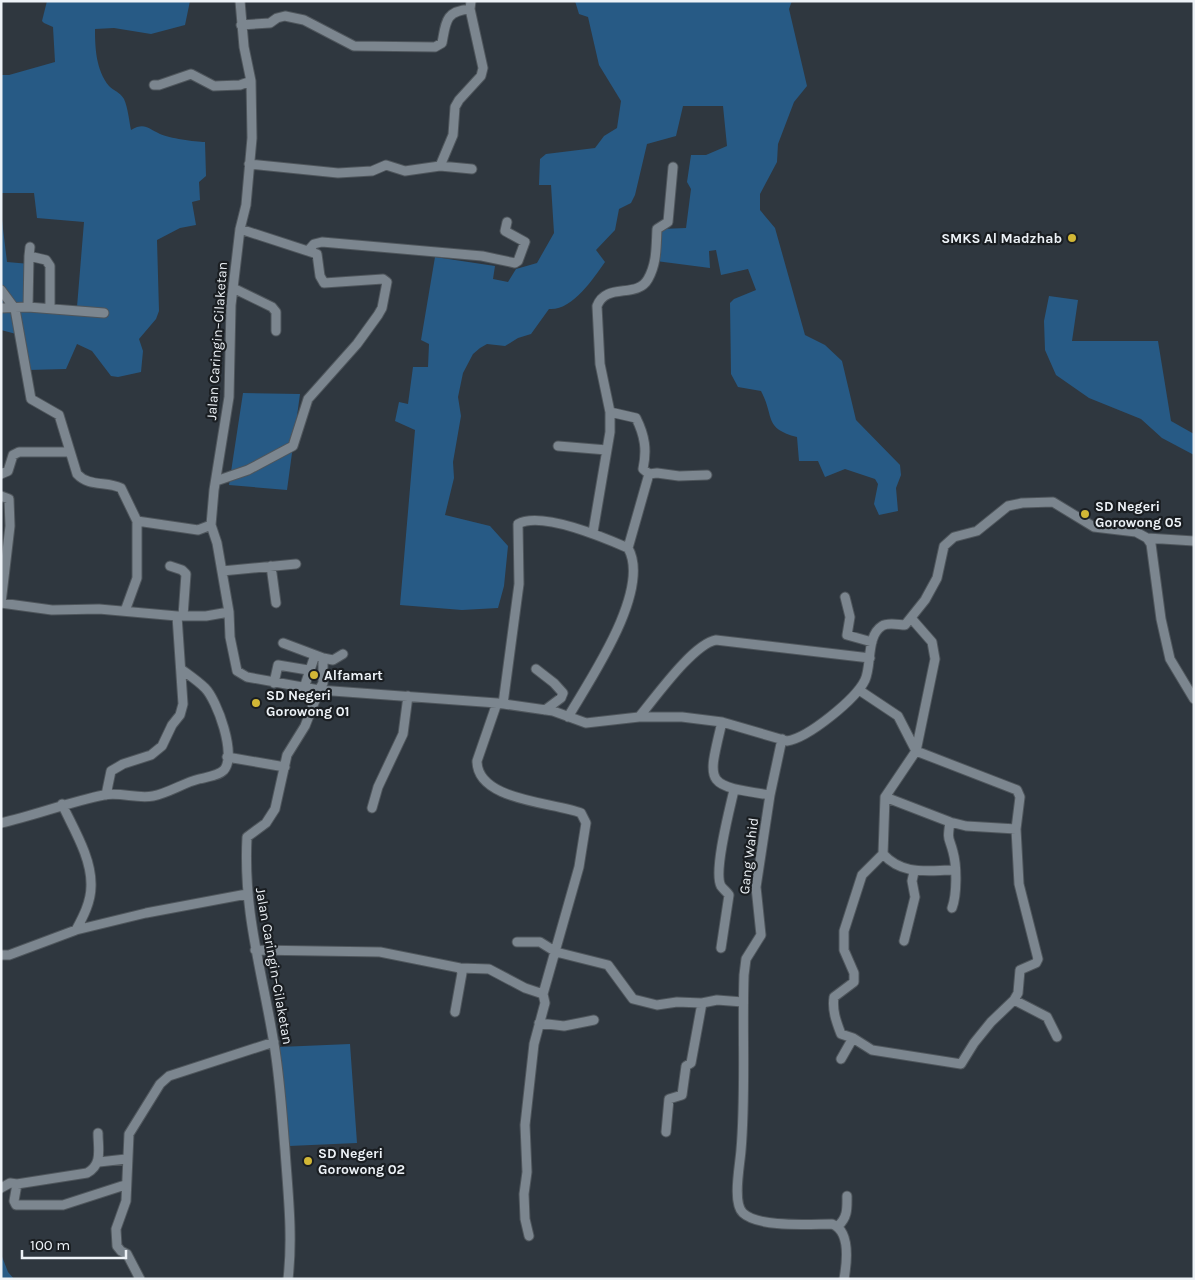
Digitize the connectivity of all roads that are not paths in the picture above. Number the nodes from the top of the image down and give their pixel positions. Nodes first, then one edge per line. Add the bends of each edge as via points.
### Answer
1 (240, 1) edge
2 (470, 5) edge
3 (241, 25) junction
4 (251, 81) junction
5 (154, 85) dead end
6 (249, 164) junction
7 (440, 166) junction
8 (672, 167) dead end
9 (472, 169) dead end
10 (507, 222) dead end
11 (240, 229) junction
12 (308, 250) junction
13 (233, 288) junction
14 (1, 290) edge
15 (28, 307) junction
16 (1, 308) edge
17 (50, 308) junction
18 (15, 309) junction
19 (104, 313) dead end
20 (276, 331) dead end
21 (610, 412) junction
22 (558, 446) dead end
23 (607, 450) junction
24 (70, 452) junction
25 (1, 474) edge
26 (649, 474) junction
27 (708, 475) dead end
28 (216, 481) junction
29 (1, 496) edge
30 (138, 521) junction
31 (211, 524) junction
32 (593, 532) junction
33 (1147, 538) junction
34 (1194, 541) edge
35 (628, 548) junction
36 (296, 564) dead end
37 (170, 566) dead end
38 (271, 566) junction
39 (222, 571) junction
40 (846, 597) dead end
41 (1, 603) edge
42 (276, 603) dead end
43 (124, 611) junction
44 (229, 612) junction
45 (180, 616) junction
46 (911, 618) junction
47 (872, 642) junction
48 (283, 643) dead end
49 (343, 654) dead end
50 (319, 656) junction
51 (870, 658) junction
52 (181, 669) junction
53 (536, 669) dead end
54 (308, 670) junction
55 (274, 683) junction
56 (304, 688) junction
57 (319, 690) junction
58 (858, 690) junction
59 (408, 696) junction
60 (1194, 699) edge
61 (500, 703) junction
62 (545, 710) junction
63 (568, 717) junction
64 (639, 718) junction
65 (722, 722) junction
66 (782, 739) junction
67 (916, 752) junction
68 (227, 757) junction
69 (285, 767) junction
70 (734, 790) junction
71 (106, 795) junction
72 (770, 795) junction
73 (885, 797) junction
74 (62, 804) junction
75 (372, 808) dead end
76 (1, 822) edge
77 (950, 822) junction
78 (1016, 829) junction
79 (883, 854) junction
80 (954, 870) junction
81 (914, 872) junction
82 (247, 894) junction
83 (952, 908) dead end
84 (76, 930) junction
85 (904, 941) dead end
86 (516, 942) dead end
87 (721, 948) dead end
88 (255, 950) junction
89 (556, 952) junction
90 (1, 955) edge
91 (460, 968) junction
92 (543, 994) junction
93 (1014, 1000) junction
94 (743, 1002) junction
95 (702, 1003) junction
96 (455, 1012) dead end
97 (594, 1020) dead end
98 (539, 1023) junction
99 (1057, 1037) dead end
100 (853, 1038) junction
101 (274, 1042) junction
102 (841, 1060) dead end
103 (666, 1132) dead end
104 (98, 1133) dead end
105 (126, 1159) junction
106 (99, 1162) junction
107 (17, 1184) junction
108 (125, 1185) junction
109 (1, 1188) edge
110 (847, 1196) dead end
111 (838, 1226) junction
112 (529, 1236) dead end
113 (140, 1279) edge
114 (288, 1279) edge
115 (844, 1279) edge

1 - 3 street, Jalan Caringin–Cilaketan
2 - 3 street via 451,14 442,43 436,47 354,46 304,20 285,16 270,23
2 - 7 street via 483,68 481,76 455,107 453,135
3 - 4 street, Jalan Caringin–Cilaketan
4 - 5 street via 214,86 192,74
4 - 6 street, Jalan Caringin–Cilaketan
6 - 7 street via 338,173 372,171 386,166 405,171
6 - 11 street, Jalan Caringin–Cilaketan via 246,205
7 - 9 street
8 - 21 street via 668,222 657,230 655,262 647,281 640,286 606,293 597,306 600,364
10 - 12 street via 505,231 525,242 515,263 482,256 322,242
11 - 12 street
11 - 13 street, Jalan Caringin–Cilaketan
12 - 28 street via 319,256 320,276 324,283 386,280 382,308 358,344 308,399 292,446 248,470
13 - 20 street via 272,308 276,312
13 - 28 street, Jalan Caringin–Cilaketan via 229,398
14 - 18 street
15 - 17 street
15 - 17 street via 29,252 46,260 50,266
15 - 18 street
16 - 18 street
17 - 19 street
18 - 24 street via 31,398 59,415
21 - 23 street
21 - 26 street via 636,418 645,441 643,469
22 - 23 street
23 - 32 street
24 - 25 street via 19,452 13,456 8,471
24 - 30 street via 82,480 121,488
26 - 27 street
26 - 35 street
28 - 31 street, Jalan Caringin–Cilaketan
29 - 41 street via 9,500 10,526
30 - 31 street via 198,530
30 - 43 street via 137,578
31 - 39 street, Jalan Caringin–Cilaketan
32 - 35 street
32 - 61 street via 540,520 518,524 519,584
33 - 34 street
33 - 46 street via 1136,532 1094,527 1053,502 1008,506 977,531 954,538 944,546 937,578
33 - 60 street via 1151,544 1170,659
35 - 63 street via 632,563 627,609 610,646
36 - 38 street
37 - 45 street via 186,574
38 - 39 street
38 - 42 street
39 - 44 street, Jalan Caringin–Cilaketan
40 - 47 street via 850,617 847,635
41 - 43 street via 52,610
43 - 45 street
44 - 45 street
44 - 55 street, Jalan Caringin–Cilaketan via 237,671 248,678
45 - 52 street
46 - 47 street via 905,625 882,626
46 - 67 street via 928,636 936,654
47 - 51 street
48 - 50 street
49 - 50 street via 333,660
50 - 54 street
50 - 57 street via 323,683
51 - 58 street via 865,680
51 - 64 street via 716,640 708,642 681,667
52 - 68 street via 206,688 217,709 226,733
52 - 71 street via 183,710 162,746 146,758 111,771
53 - 62 street via 563,693
54 - 55 street via 278,665
54 - 56 street
55 - 56 street, Jalan Caringin–Cilaketan
56 - 57 street, Jalan Caringin–Cilaketan
57 - 59 street
57 - 69 street, Jalan Caringin–Cilaketan via 305,726 287,755
58 - 66 street via 806,733 793,740
58 - 67 street via 898,716
59 - 61 street
59 - 75 street via 403,734 378,787
61 - 62 street
61 - 89 street via 477,761 477,771 482,778 512,796 578,811 585,818 579,867
62 - 63 street
63 - 64 street via 591,723
64 - 65 street via 682,717
65 - 66 street
65 - 70 street via 712,762 713,777 716,782
66 - 72 street, Gang Wahid
67 - 73 street
67 - 78 street via 1017,790 1020,797
68 - 69 street
68 - 71 street via 224,770 217,775 196,779 158,795
69 - 82 street, Jalan Caringin–Cilaketan via 275,809 266,823 247,837
70 - 72 street
70 - 87 street via 719,873 721,886 729,895
71 - 74 street
72 - 94 street, Gang Wahid via 756,887 761,935 746,959
73 - 77 street
73 - 79 street
74 - 76 street
74 - 84 street via 82,848 92,886 86,911
77 - 78 street
77 - 80 street via 947,837 953,852
78 - 93 street via 1019,884 1038,959 1020,970 1018,993
79 - 81 street via 890,862
79 - 100 street via 862,874 844,931 844,950 854,973 854,982 834,997 834,1016 841,1034
80 - 81 street
80 - 83 street via 956,898
81 - 85 street via 914,898
82 - 84 street
82 - 88 street, Jalan Caringin–Cilaketan
84 - 90 street via 9,955
86 - 89 street via 540,942
88 - 91 street via 380,952
88 - 101 street, Jalan Caringin–Cilaketan
89 - 92 street
89 - 95 street via 608,965 633,999 657,1005
91 - 92 street via 489,969
91 - 96 street via 462,973
92 - 98 street via 545,1003
93 - 99 street via 1047,1017
93 - 100 street via 991,1022 961,1064 872,1050
94 - 95 street via 717,1000
94 - 111 street, Gang Wahid via 738,1208 753,1218 780,1224
95 - 103 street via 682,1095 669,1099
97 - 98 street via 564,1026
98 - 112 street via 531,1062 525,1125 527,1172 524,1194
100 - 102 street
101 - 105 street via 169,1076 160,1084 131,1128
101 - 114 street, Jalan Caringin–Cilaketan via 290,1212 292,1250
104 - 106 street
105 - 106 street
105 - 108 street
106 - 107 street via 87,1173
107 - 108 street via 14,1201 19,1205 63,1205
107 - 109 street via 10,1183
108 - 113 street via 126,1202 116,1230 117,1246 127,1254
110 - 111 street via 848,1211
111 - 115 street via 845,1240

